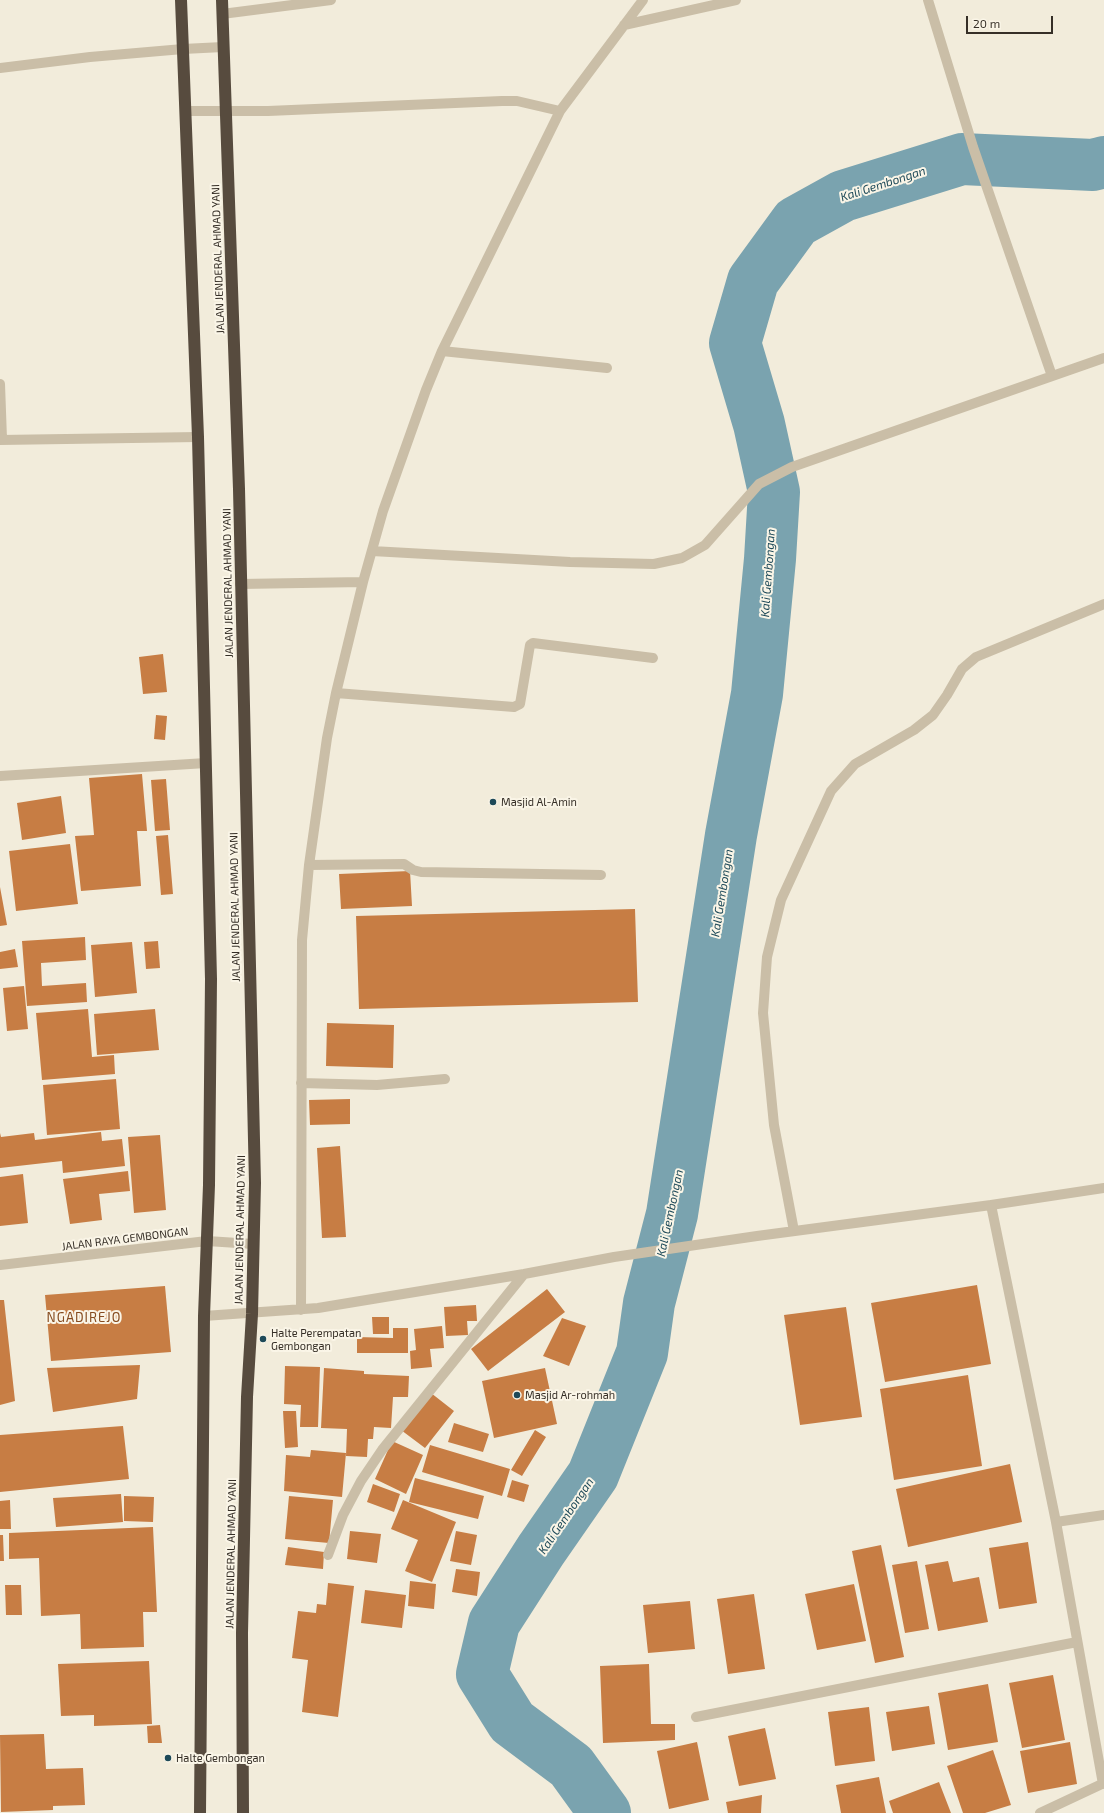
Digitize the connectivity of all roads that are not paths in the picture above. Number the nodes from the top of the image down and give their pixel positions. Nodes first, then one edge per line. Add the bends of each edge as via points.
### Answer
1 (182, 0) edge
2 (222, 0) edge
3 (331, 0) edge
4 (643, 0) edge
5 (736, 0) edge
6 (928, 0) edge
7 (222, 14) junction
8 (624, 25) junction
9 (223, 47) junction
10 (183, 49) junction
11 (0, 68) edge
12 (185, 111) junction
13 (560, 111) junction
14 (226, 112) junction
15 (442, 351) junction
16 (1104, 358) edge
17 (607, 368) dead end
18 (1052, 376) junction
19 (0, 384) edge
20 (198, 437) junction
21 (1, 440) edge
22 (372, 551) junction
23 (363, 582) junction
24 (240, 584) junction
25 (1104, 604) edge
26 (653, 658) dead end
27 (336, 693) junction
28 (206, 763) junction
29 (0, 776) edge
30 (309, 865) junction
31 (602, 876) dead end
32 (445, 1079) dead end
33 (301, 1083) junction
34 (1104, 1188) edge
35 (991, 1205) junction
36 (794, 1231) junction
37 (207, 1241) junction
38 (253, 1244) junction
39 (0, 1265) edge
40 (524, 1274) junction
41 (301, 1310) junction
42 (252, 1314) junction
43 (204, 1316) junction
44 (1104, 1515) edge
45 (1056, 1522) junction
46 (328, 1555) dead end
47 (1077, 1642) junction
48 (696, 1717) dead end
49 (1103, 1783) edge
50 (200, 1813) edge
51 (243, 1813) edge
52 (248, 1813) edge
53 (1040, 1813) edge

1 - 10 highway
2 - 7 highway, JALAN JENDERAL AHMAD YANI
3 - 7 street
4 - 8 street
5 - 8 street
6 - 18 street via 974,147
7 - 9 highway, JALAN JENDERAL AHMAD YANI
8 - 13 street
9 - 10 street
9 - 14 highway, JALAN JENDERAL AHMAD YANI
10 - 11 street
10 - 12 highway
12 - 14 street
12 - 20 highway
13 - 14 street via 517,101 502,101
13 - 15 street
14 - 24 highway, JALAN JENDERAL AHMAD YANI
15 - 17 street
15 - 22 street via 383,511
16 - 18 street
18 - 22 street via 792,467 759,484 705,545 682,558 654,564
19 - 21 street
20 - 21 street
20 - 28 highway
22 - 23 street
23 - 24 street
23 - 27 street
24 - 38 highway, JALAN JENDERAL AHMAD YANI via 255,1183
25 - 36 street via 976,657 962,669 933,715 914,730 855,764 830,791 781,900 767,957 763,1013 774,1125
26 - 27 street via 533,643 530,645 520,704 514,707
27 - 30 street via 326,738
28 - 29 street
28 - 37 highway via 211,979
30 - 31 street via 404,864 421,872
30 - 33 street via 302,940
32 - 33 street via 377,1085
33 - 41 street
34 - 35 street
35 - 36 street
35 - 45 street
36 - 40 street
37 - 38 street, JALAN RAYA GEMBONGAN
37 - 39 street, JALAN RAYA GEMBONGAN
37 - 43 highway
38 - 42 highway, JALAN JENDERAL AHMAD YANI
40 - 41 street
40 - 46 street via 360,1481
41 - 42 street
42 - 43 street
42 - 51 highway, JALAN JENDERAL AHMAD YANI via 247,1397 242,1626
43 - 50 highway
44 - 45 street
45 - 47 street
47 - 48 street
47 - 49 street
49 - 53 street
51 - 52 street

